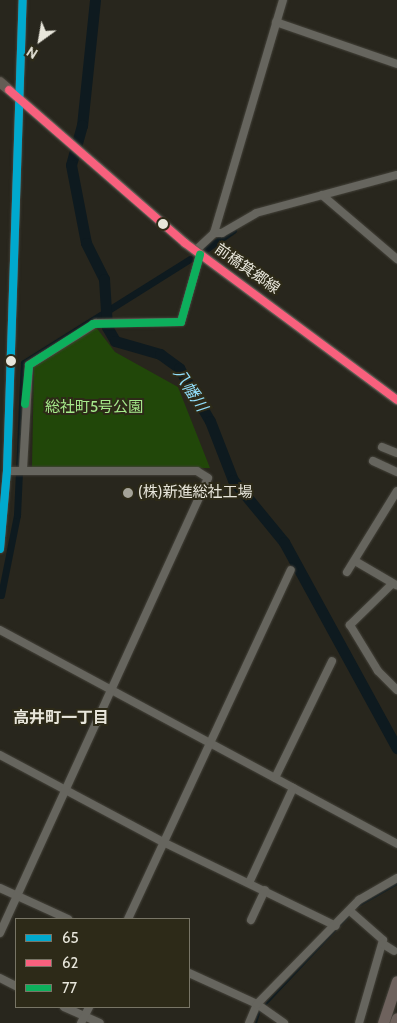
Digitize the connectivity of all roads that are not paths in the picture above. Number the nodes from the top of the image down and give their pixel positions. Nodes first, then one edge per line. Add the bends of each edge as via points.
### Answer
1 (22, 0) edge
2 (283, 0) edge
3 (276, 22) junction
4 (397, 64) edge
5 (0, 82) edge
6 (20, 101) junction
7 (397, 175) edge
8 (322, 195) junction
9 (214, 233) junction
10 (197, 253) junction
11 (397, 259) edge
12 (397, 400) edge
13 (382, 447) dead end
14 (397, 453) edge
15 (373, 461) dead end
16 (23, 469) junction
17 (7, 471) junction
18 (397, 472) edge
19 (397, 491) edge
20 (0, 549) edge
21 (355, 561) junction
22 (291, 570) dead end
23 (347, 572) dead end
24 (395, 585) edge
25 (0, 630) edge
26 (332, 661) dead end
27 (110, 690) junction
28 (397, 690) edge
29 (208, 743) junction
30 (0, 755) edge
31 (275, 778) junction
32 (293, 788) junction
33 (65, 790) junction
34 (163, 842) junction
35 (397, 844) edge
36 (397, 878) edge
37 (249, 882) junction
38 (0, 888) edge
39 (265, 890) junction
40 (17, 896) junction
41 (350, 911) junction
42 (66, 918) edge
43 (128, 918) edge
44 (251, 920) dead end
45 (336, 926) junction
46 (0, 933) edge
47 (382, 944) junction
48 (394, 951) dead end
49 (190, 973) edge
50 (0, 978) edge
51 (397, 981) edge
52 (15, 986) edge
53 (257, 1004) junction
54 (66, 1008) edge
55 (397, 1018) edge
56 (83, 1019) edge
57 (100, 1023) edge
58 (249, 1023) edge
59 (284, 1023) edge
60 (359, 1023) edge
61 (384, 1023) edge
62 (395, 1023) edge

1 - 6 street
2 - 3 street
3 - 4 street
3 - 9 street
5 - 6 main road
6 - 10 main road, 前橋箕郷線
6 - 17 street
7 - 8 street
8 - 9 street via 256,213 222,233
8 - 11 street
9 - 10 street
10 - 12 main road, 前橋箕郷線 via 313,334
10 - 16 street via 181,322 100,322 28,367
13 - 14 street
15 - 18 street
16 - 17 street
16 - 27 street via 197,472 208,478
17 - 20 street
19 - 21 street
21 - 23 street
21 - 24 street
22 - 29 street
24 - 28 street via 350,625 378,672
25 - 27 street
26 - 31 street
27 - 29 street
27 - 33 street
29 - 31 street
29 - 34 street
30 - 33 street
31 - 32 street
32 - 35 street
32 - 37 street
33 - 34 street
33 - 40 street
34 - 37 street
34 - 43 street
36 - 41 street
37 - 39 street
38 - 40 street
39 - 44 street
39 - 45 street
40 - 42 street
40 - 46 street
41 - 45 street
41 - 47 street via 381,935
45 - 53 street
47 - 48 street
47 - 60 street
49 - 53 street
50 - 52 street
51 - 61 highway
53 - 58 street
53 - 59 street
54 - 56 street
55 - 62 highway
56 - 57 street

